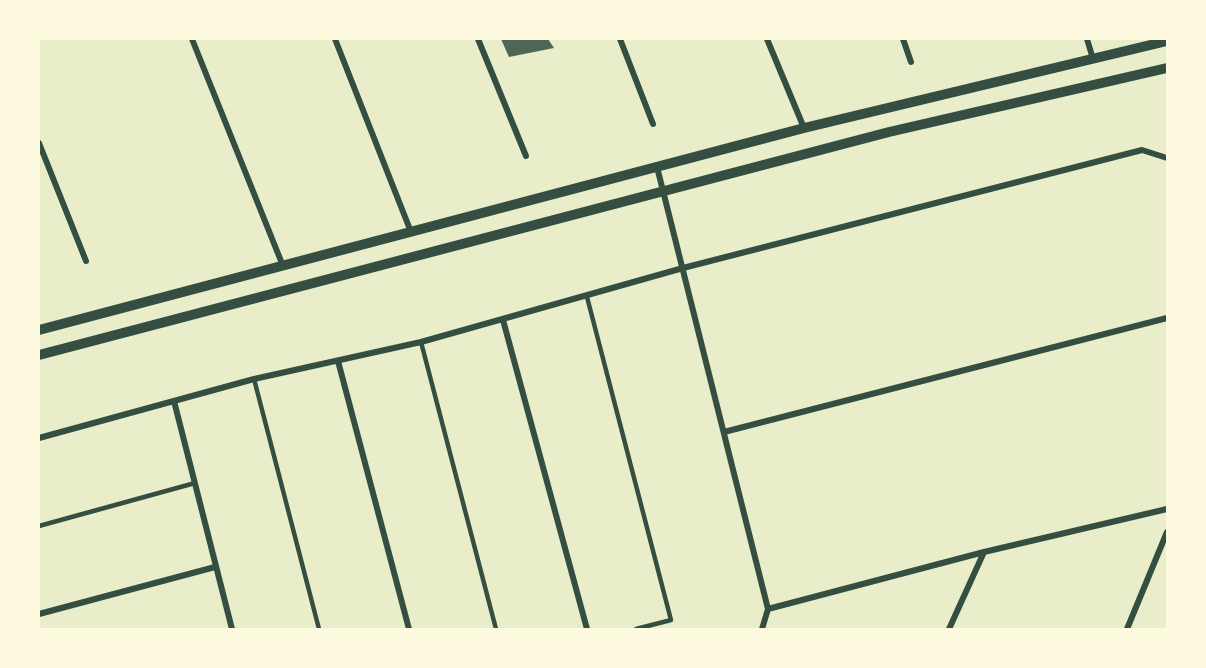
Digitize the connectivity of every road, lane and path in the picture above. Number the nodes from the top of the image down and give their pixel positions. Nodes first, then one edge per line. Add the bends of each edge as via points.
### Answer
1 (192, 39) edge
2 (335, 39) edge
3 (478, 39) edge
4 (620, 39) edge
5 (767, 39) edge
6 (903, 39) edge
7 (1087, 39) edge
8 (1167, 41) edge
9 (1093, 59) junction
10 (911, 62) dead end
11 (1167, 69) edge
12 (653, 124) dead end
13 (804, 129) junction
14 (39, 143) edge
15 (526, 156) dead end
16 (1167, 158) edge
17 (657, 167) junction
18 (663, 191) junction
19 (411, 232) junction
20 (86, 261) dead end
21 (283, 266) junction
22 (683, 268) junction
23 (587, 297) junction
24 (1167, 318) edge
25 (503, 320) junction
26 (39, 330) edge
27 (421, 342) junction
28 (39, 355) edge
29 (338, 361) junction
30 (254, 379) junction
31 (174, 401) junction
32 (724, 432) junction
33 (39, 438) edge
34 (195, 483) junction
35 (1167, 510) edge
36 (39, 526) edge
37 (1167, 532) edge
38 (984, 552) junction
39 (215, 567) junction
40 (768, 609) junction
41 (39, 614) edge
42 (232, 629) edge
43 (319, 629) edge
44 (409, 629) edge
45 (496, 629) edge
46 (587, 629) edge
47 (636, 629) edge
48 (762, 629) edge
49 (949, 629) edge
50 (1127, 629) edge

1 - 21 street
2 - 19 street
3 - 15 street
4 - 12 street
5 - 13 street
6 - 10 street
7 - 9 street
8 - 9 street
9 - 13 street
11 - 18 street via 889,132
13 - 17 street
14 - 20 street
16 - 22 street via 1142,150
17 - 18 street
17 - 19 street
18 - 22 street
18 - 28 street
19 - 21 street
21 - 26 street
22 - 23 street
22 - 32 street
23 - 25 street
23 - 47 lane via 671,620
24 - 32 street
25 - 27 street
25 - 46 street
27 - 29 street
27 - 45 lane
29 - 30 street
29 - 44 street
30 - 31 street
30 - 43 lane
31 - 33 street
31 - 34 street
32 - 40 street
34 - 36 lane
34 - 39 street
35 - 38 street
37 - 50 street
38 - 40 street
38 - 49 street
39 - 41 street
39 - 42 street
40 - 48 street

